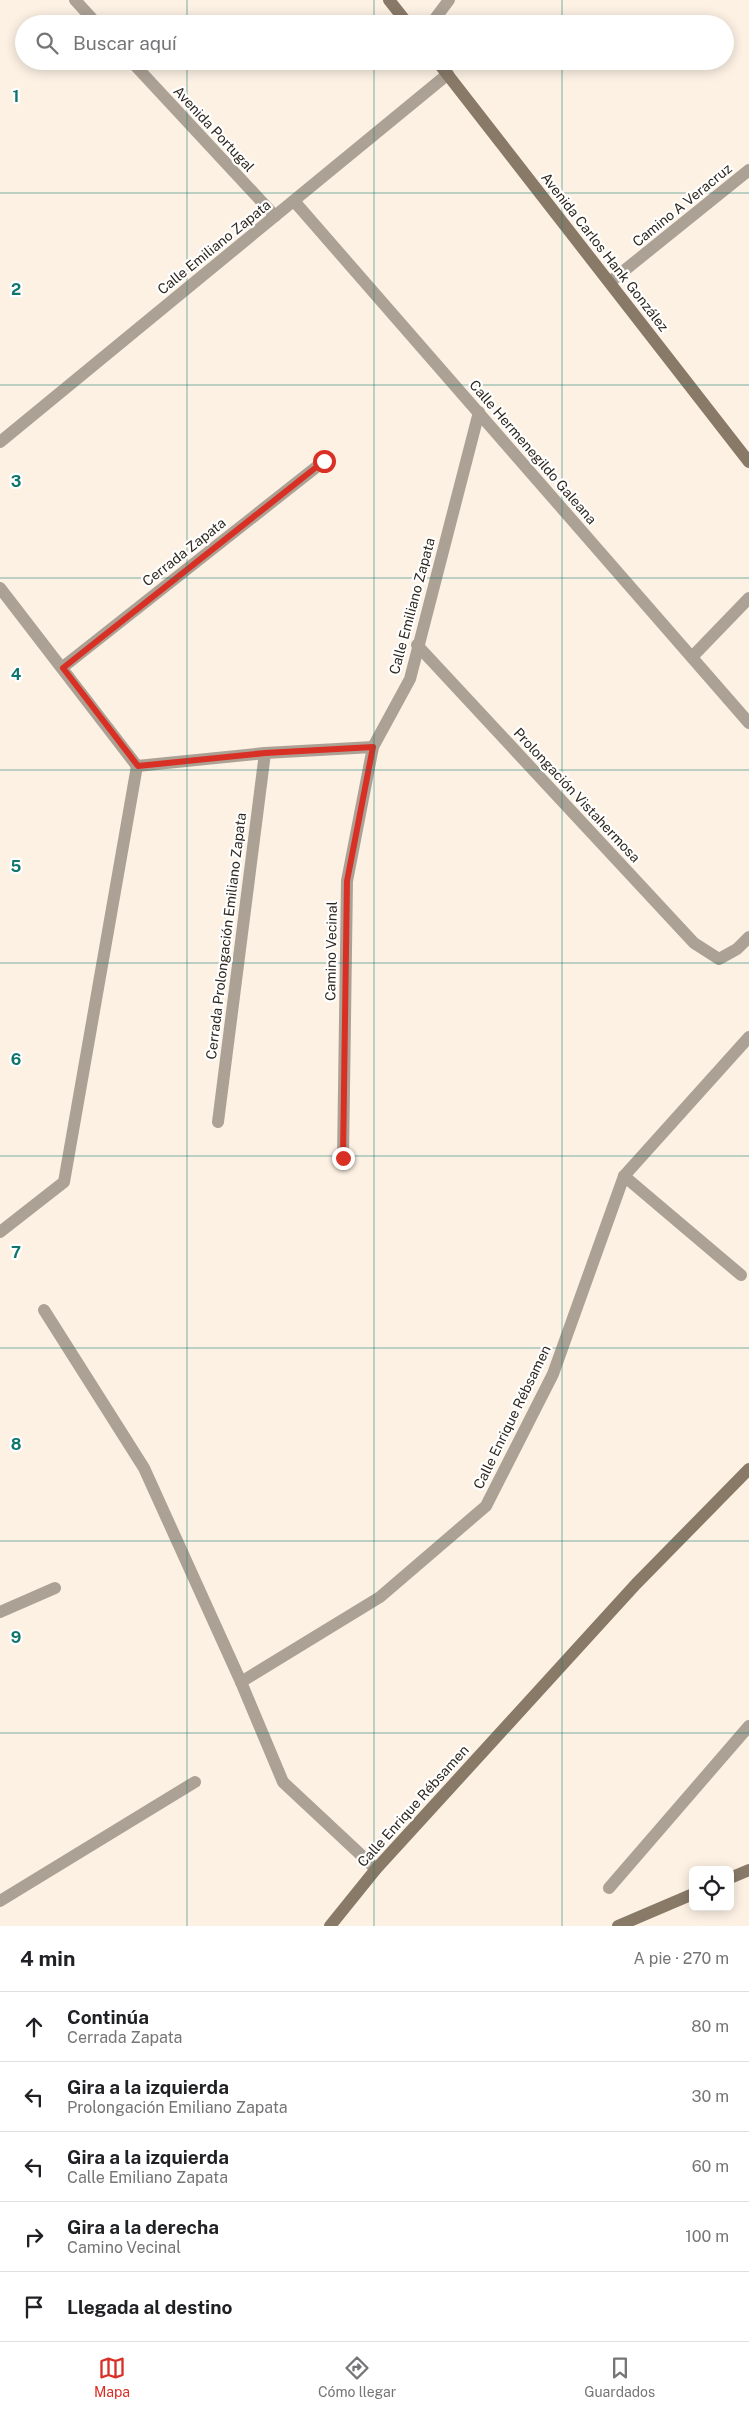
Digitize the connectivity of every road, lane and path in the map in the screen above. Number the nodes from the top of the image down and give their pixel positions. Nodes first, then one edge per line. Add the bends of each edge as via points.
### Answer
1 (75, 0) edge
2 (389, 0) edge
3 (449, 0) edge
4 (89, 15) edge
5 (401, 15) edge
6 (438, 15) edge
7 (139, 70) edge
8 (445, 70) edge
9 (448, 74) junction
10 (749, 170) edge
11 (294, 200) junction
12 (275, 216) junction
13 (610, 282) junction
14 (479, 412) junction
15 (0, 442) edge
16 (324, 461) dead end
17 (749, 462) edge
18 (0, 588) edge
19 (749, 598) edge
20 (417, 645) junction
21 (692, 657) junction
22 (63, 668) junction
23 (749, 722) edge
24 (373, 747) junction
25 (265, 753) junction
26 (138, 766) junction
27 (749, 937) edge
28 (749, 1037) edge
29 (218, 1122) dead end
30 (343, 1158) dead end
31 (624, 1176) junction
32 (0, 1232) edge
33 (741, 1275) dead end
34 (44, 1310) dead end
35 (749, 1469) edge
36 (56, 1588) dead end
37 (0, 1612) edge
38 (241, 1682) junction
39 (749, 1726) edge
40 (195, 1782) dead end
41 (376, 1869) junction
42 (749, 1870) edge
43 (734, 1876) edge
44 (609, 1888) dead end
45 (689, 1896) edge
46 (0, 1901) edge
47 (330, 1926) edge
48 (618, 1926) edge

1 - 4 street
2 - 5 street
3 - 6 street
7 - 12 street, Avenida Portugal
8 - 9 street, Avenida Carlos Hank González
9 - 11 street, Calle Emiliano Zapata
9 - 13 street, Avenida Carlos Hank González
10 - 13 street, Camino A Veracruz
11 - 12 street, Calle Emiliano Zapata
11 - 14 street, Calle Hermenegildo Galeana
12 - 15 street, Calle Emiliano Zapata
13 - 17 street, Avenida Carlos Hank González
14 - 20 street, Calle Emiliano Zapata
14 - 21 street, Calle Hermenegildo Galeana
16 - 22 street, Cerrada Zapata
18 - 22 street
19 - 21 street
20 - 24 street, Calle Emiliano Zapata via 410,679
20 - 27 street, Prolongación Vistahermosa via 694,943 719,960
21 - 23 street, Calle Hermenegildo Galeana
22 - 26 street
24 - 25 street
24 - 30 street, Camino Vecinal via 347,881
25 - 26 street
25 - 29 street, Cerrada Prolongación Emiliano Zapata
26 - 32 street via 64,1182
28 - 31 street, Calle Enrique Rébsamen
31 - 33 street
31 - 38 street, Calle Enrique Rébsamen via 553,1374 486,1506 380,1598
34 - 38 street via 144,1468
35 - 41 street, Calle Enrique Rébsamen via 636,1584
36 - 37 street
38 - 41 street via 283,1782
39 - 44 street
40 - 46 street
41 - 47 street, Calle Enrique Rébsamen
42 - 43 street
45 - 48 street

